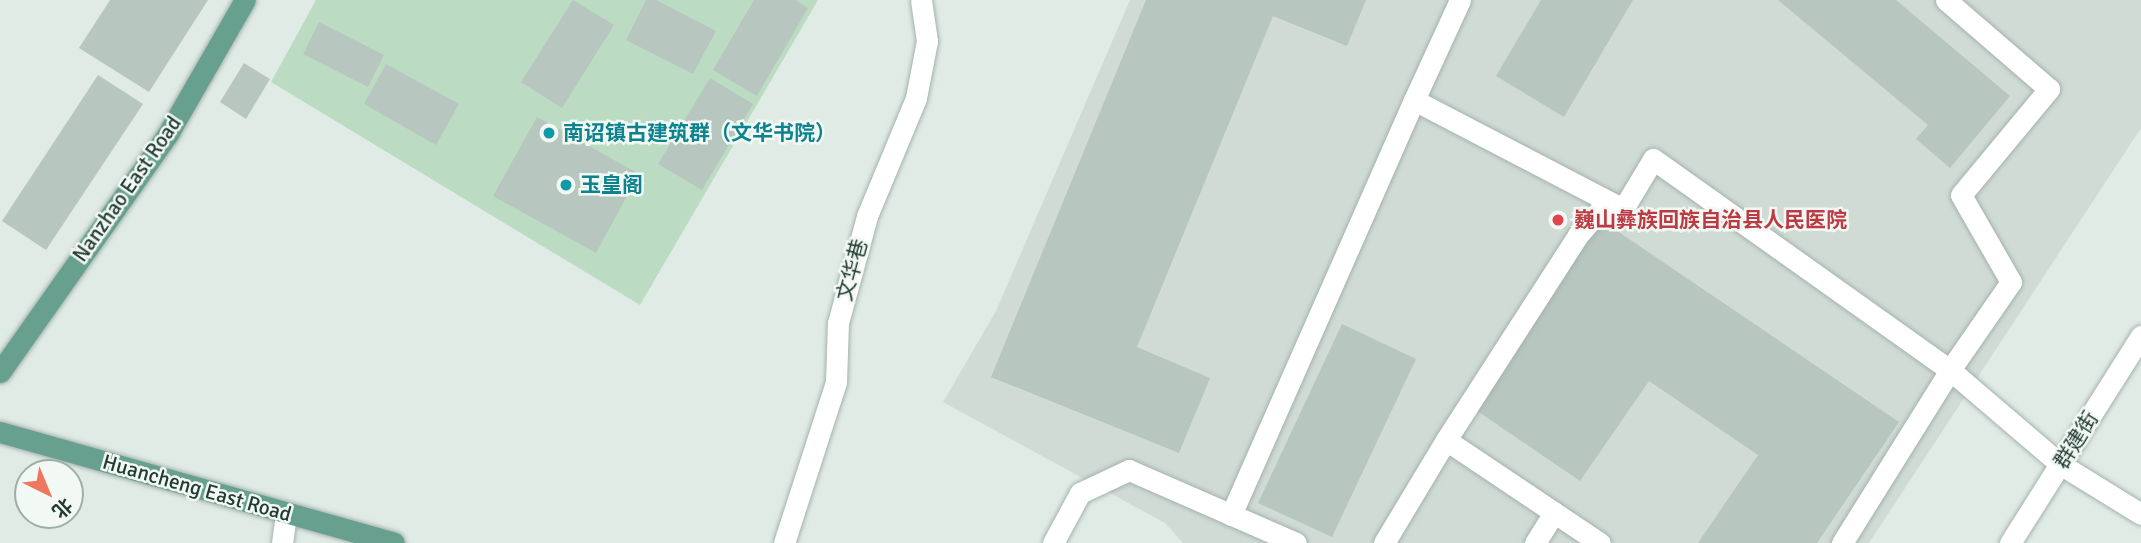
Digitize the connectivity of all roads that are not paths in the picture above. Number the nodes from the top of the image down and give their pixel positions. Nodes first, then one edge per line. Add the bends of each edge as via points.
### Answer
1 (245, 0) edge
2 (922, 0) edge
3 (1460, 0) edge
4 (1946, 0) edge
5 (1414, 100) junction
6 (1623, 209) junction
7 (2141, 336) edge
8 (1950, 370) junction
9 (0, 372) edge
10 (0, 432) edge
11 (1446, 440) junction
12 (2060, 464) junction
13 (1554, 512) junction
14 (286, 514) junction
15 (2141, 514) edge
16 (1231, 515) junction
17 (282, 543) edge
18 (394, 543) edge
19 (784, 543) edge
20 (1053, 543) edge
21 (1296, 543) edge
22 (1384, 543) edge
23 (1535, 543) edge
24 (1600, 543) edge
25 (1842, 543) edge
26 (2010, 543) edge

1 - 9 main road, Nanzhao East Road via 169,132
2 - 19 street, 文华巷 via 927,41 916,98 867,216 838,323 836,382
3 - 5 street
4 - 8 street via 2049,89 1961,195 2011,282
5 - 6 street
5 - 16 street
6 - 8 street via 1653,159
6 - 11 street via 1602,207 1578,235
7 - 12 street, 群建街
8 - 12 street
8 - 25 street
10 - 14 main road, Huancheng East Road
11 - 13 street
11 - 22 street
12 - 15 street
12 - 26 street, 群建街
13 - 23 street
13 - 24 street
14 - 17 street
14 - 18 main road, Huancheng East Road
16 - 20 street via 1129,470 1080,493
16 - 21 street

